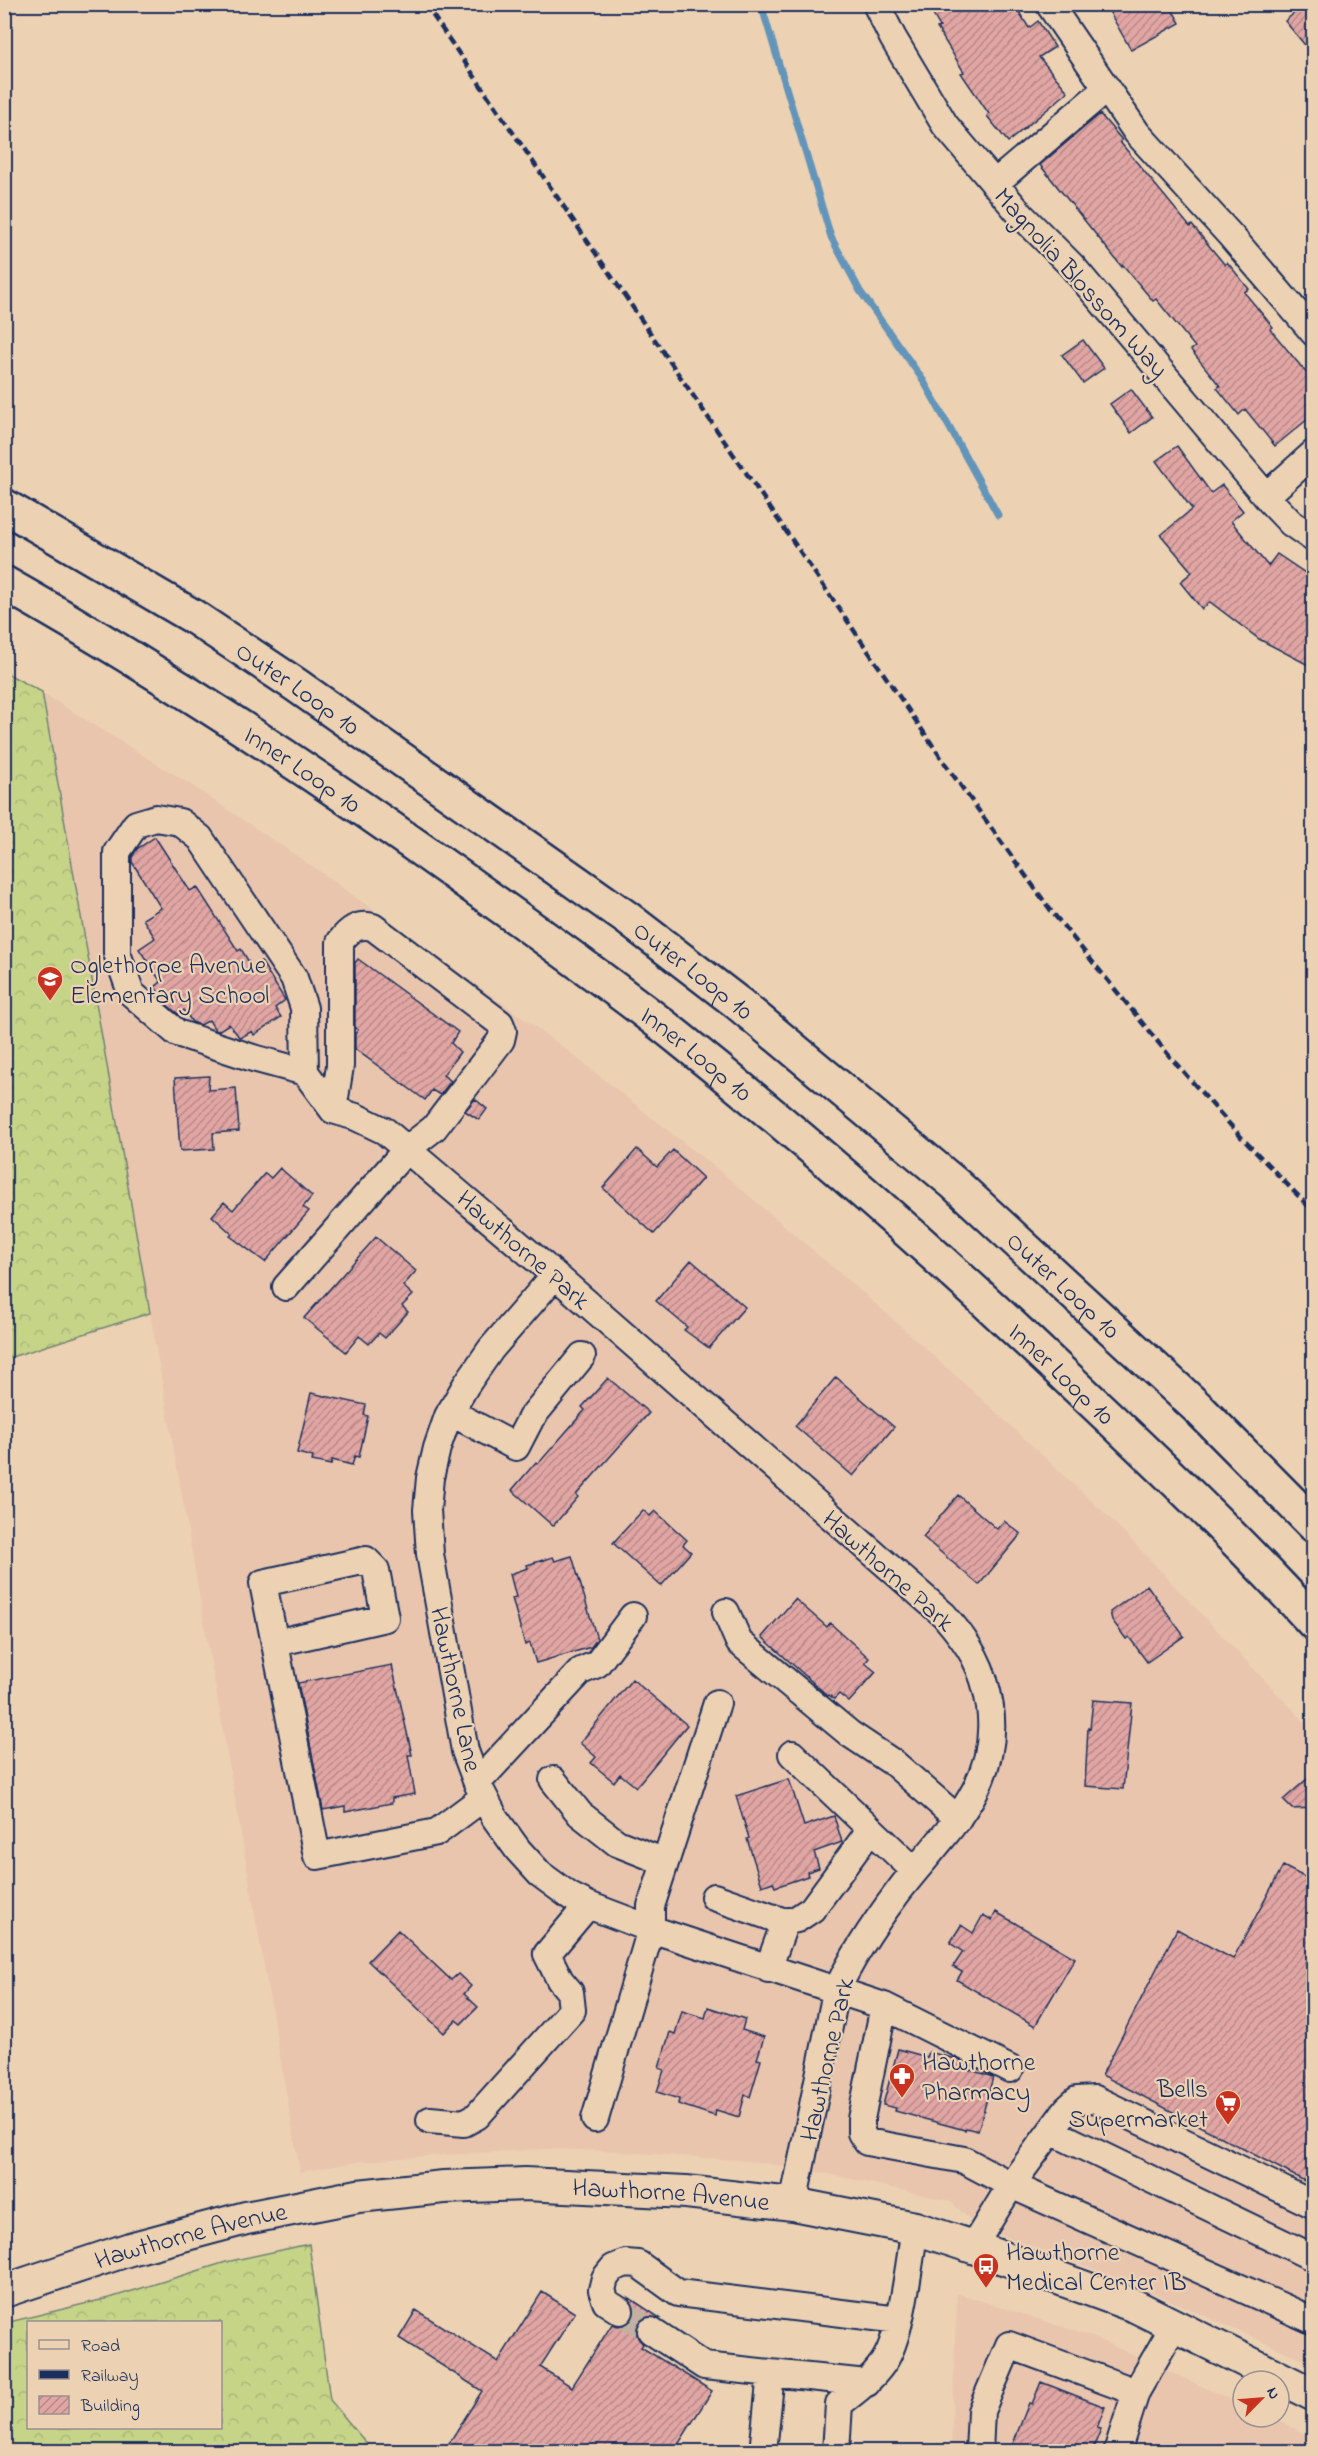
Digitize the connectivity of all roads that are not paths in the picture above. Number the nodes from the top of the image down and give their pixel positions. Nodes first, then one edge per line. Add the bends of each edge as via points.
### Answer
1 (876, 4) edge
2 (1049, 4) edge
3 (1107, 88) junction
4 (994, 184) junction
5 (1314, 333) edge
6 (1314, 453) edge
7 (1266, 496) junction
8 (4, 506) edge
9 (1314, 538) edge
10 (4, 583) edge
11 (304, 1072) junction
12 (333, 1110) junction
13 (406, 1149) junction
14 (555, 1275) junction
15 (286, 1287) dead end
16 (582, 1356) dead end
17 (450, 1412) junction
18 (1314, 1525) edge
19 (726, 1612) dead end
20 (633, 1616) dead end
21 (1314, 1623) edge
22 (275, 1643) junction
23 (717, 1703) dead end
24 (792, 1754) dead end
25 (553, 1780) dead end
26 (481, 1790) junction
27 (958, 1819) junction
28 (871, 1829) junction
29 (665, 1862) junction
30 (915, 1871) junction
31 (714, 1897) dead end
32 (588, 1905) junction
33 (785, 1922) junction
34 (651, 1929) junction
35 (768, 1969) junction
36 (836, 1992) junction
37 (884, 2006) junction
38 (1010, 2069) dead end
39 (595, 2119) dead end
40 (430, 2120) dead end
41 (1051, 2131) junction
42 (1011, 2185) junction
43 (793, 2204) junction
44 (1314, 2205) edge
45 (915, 2228) junction
46 (973, 2247) junction
47 (1314, 2258) edge
48 (4, 2291) edge
49 (620, 2312) tunnel mouth
50 (898, 2320) junction
51 (1314, 2321) edge
52 (1174, 2326) junction
53 (651, 2331) tunnel mouth
54 (771, 2373) junction
55 (867, 2383) junction
56 (1136, 2392) junction
57 (1314, 2395) edge
58 (763, 2451) edge
59 (836, 2451) edge
60 (979, 2451) edge
61 (1117, 2451) edge

1 - 4 street, Magnolia Blossom Way via 945,125
2 - 3 street
3 - 4 street
3 - 5 street via 1137,133
4 - 7 street, Magnolia Blossom Way via 1072,266
6 - 7 street
7 - 9 street, Magnolia Blossom Way via 1291,523
8 - 18 highway, Outer Loop 10 via 194,617 296,685 519,840 729,997 955,1184 1198,1408
10 - 21 highway, Inner Loop 10 via 282,754 400,834 673,1033 890,1214 1014,1327 1178,1484
11 - 11 street via 304,1008 294,978 200,838 180,822 156,818 136,824 117,852 115,892 117,953 131,993 177,1033
11 - 12 street
12 - 13 street, Hawthorne Park via 356,1116 385,1131
12 - 13 street via 340,1066 340,942 346,933 363,924 373,927 500,1023 503,1031 501,1040 434,1128
13 - 14 street, Hawthorne Park
13 - 15 street
14 - 17 street, Hawthorne Lane via 491,1349
14 - 27 street, Hawthorne Park via 935,1608 965,1639 980,1665 992,1720 983,1777
16 - 17 street via 531,1418 516,1447
17 - 26 street, Hawthorne Lane via 430,1478 429,1543 465,1751
19 - 27 street via 739,1642 849,1734 895,1764
20 - 26 street via 597,1664 581,1671
22 - 22 street via 263,1583 366,1560 376,1570 385,1618
22 - 26 street via 317,1856 437,1832
23 - 29 street
24 - 28 street
25 - 29 street via 580,1814 617,1843
26 - 32 street, Hawthorne Lane via 495,1818 540,1874
27 - 30 street, Hawthorne Park
28 - 30 street
28 - 33 street via 812,1910
29 - 34 street via 651,1906
30 - 36 street, Hawthorne Park via 850,1960
31 - 33 street
32 - 34 street, Hawthorne Lane
32 - 40 street via 547,1954 570,1992 572,2010 477,2116 465,2123
33 - 35 street
34 - 35 street, Hawthorne Lane
34 - 39 street
35 - 36 street, Hawthorne Lane
36 - 37 street, Hawthorne Lane
36 - 43 street, Hawthorne Park
37 - 38 street, Hawthorne Lane
37 - 42 street via 861,2119 861,2133 867,2142 963,2160
41 - 42 street
41 - 44 street via 1077,2100 1095,2099
41 - 47 street
42 - 46 street
42 - 51 street
43 - 45 main road, Hawthorne Avenue
43 - 48 main road, Hawthorne Avenue via 686,2192 525,2184 358,2196 246,2218 142,2246
45 - 46 main road, Hawthorne Avenue
45 - 50 street
46 - 52 main road, Hawthorne Avenue via 1135,2306
49 - 50 street via 606,2302 602,2290 605,2278 626,2263 638,2264 678,2293
50 - 55 street via 894,2342
52 - 56 street
52 - 57 main road, Hawthorne Avenue
53 - 54 street via 704,2366
54 - 55 street
54 - 58 street
55 - 59 street via 839,2404
56 - 60 street via 1009,2345 981,2411
56 - 61 street

